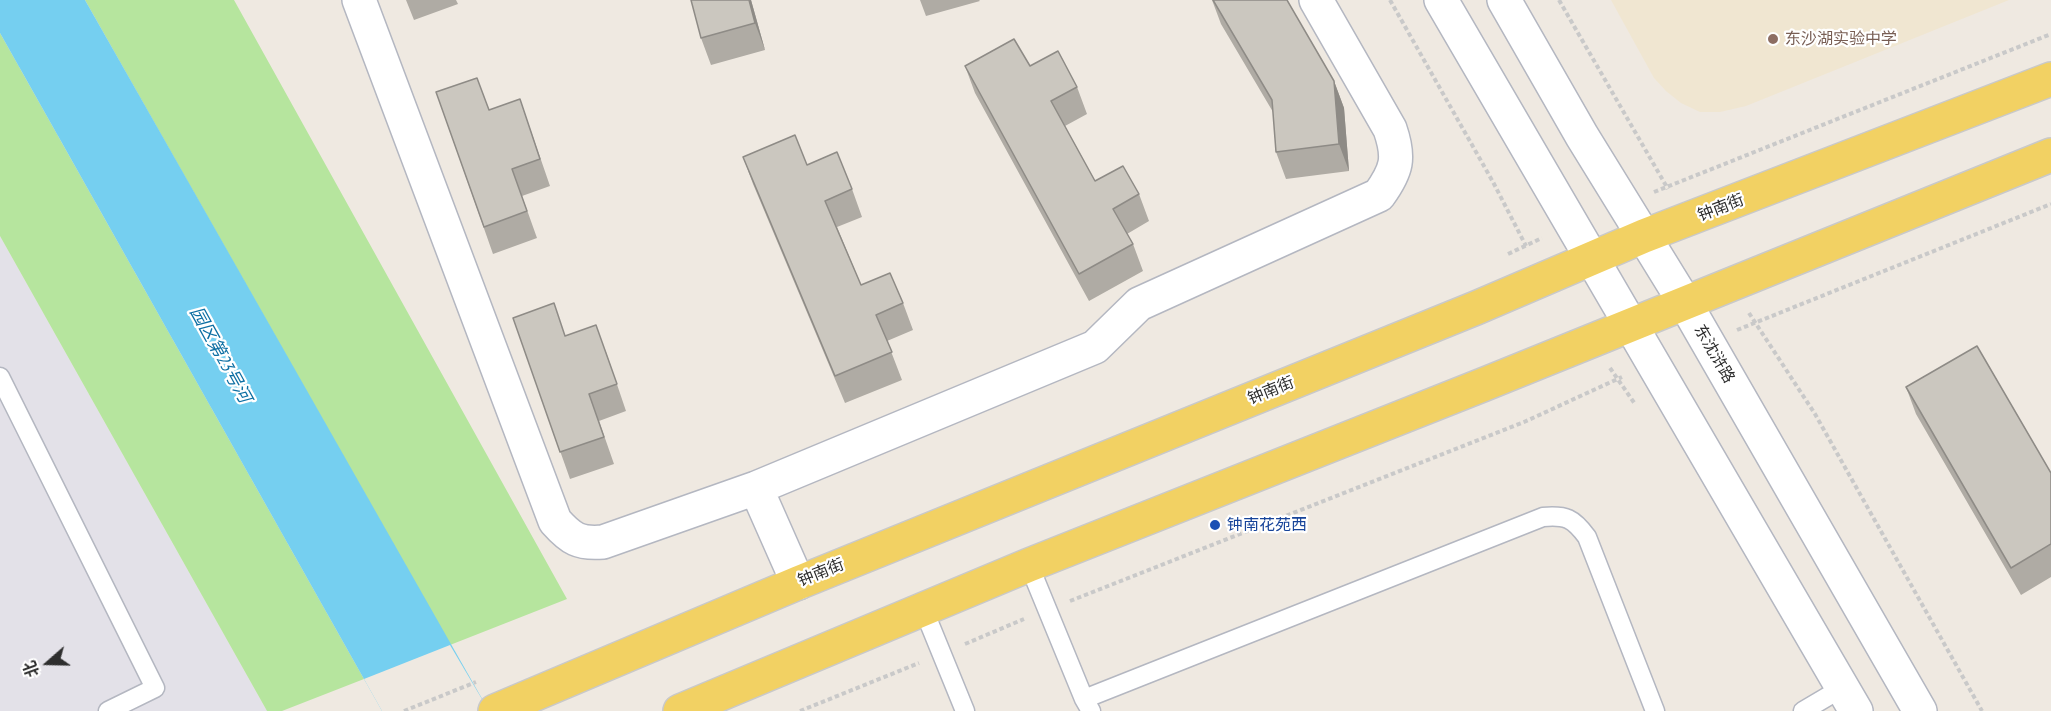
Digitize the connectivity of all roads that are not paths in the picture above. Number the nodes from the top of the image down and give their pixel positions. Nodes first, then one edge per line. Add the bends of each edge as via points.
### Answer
1 (358, 0) edge
2 (1316, 0) edge
3 (1442, 0) edge
4 (1504, 0) edge
5 (2051, 79) edge
6 (2051, 155) edge
7 (1644, 236) junction
8 (1591, 258) junction
9 (1685, 303) junction
10 (1630, 325) junction
11 (0, 377) edge
12 (756, 488) junction
13 (1029, 565) junction
14 (798, 583) junction
15 (923, 608) junction
16 (1849, 700) edge
17 (1088, 705) edge
18 (108, 711) edge
19 (495, 711) edge
20 (680, 711) edge
21 (966, 711) edge
22 (1655, 711) edge
23 (1803, 711) edge
24 (1920, 711) edge

1 - 12 street via 555,521 568,535 584,543 603,542
2 - 12 street via 1390,129 1397,150 1392,178 1379,195 1139,304 1095,347
3 - 8 street
4 - 7 street, 东沈浒路
5 - 7 main road, 钟南街
6 - 9 main road
7 - 8 main road, 钟南街
7 - 9 street, 东沈浒路
8 - 10 street
8 - 14 main road, 钟南街
9 - 10 main road
9 - 24 street, 东沈浒路
10 - 13 main road
10 - 16 street
11 - 18 lane via 155,688
12 - 14 street
13 - 15 main road
13 - 17 lane
14 - 19 main road, 钟南街
15 - 20 main road
15 - 21 lane
16 - 23 lane
17 - 22 lane via 1543,517 1560,516 1576,523 1587,537

